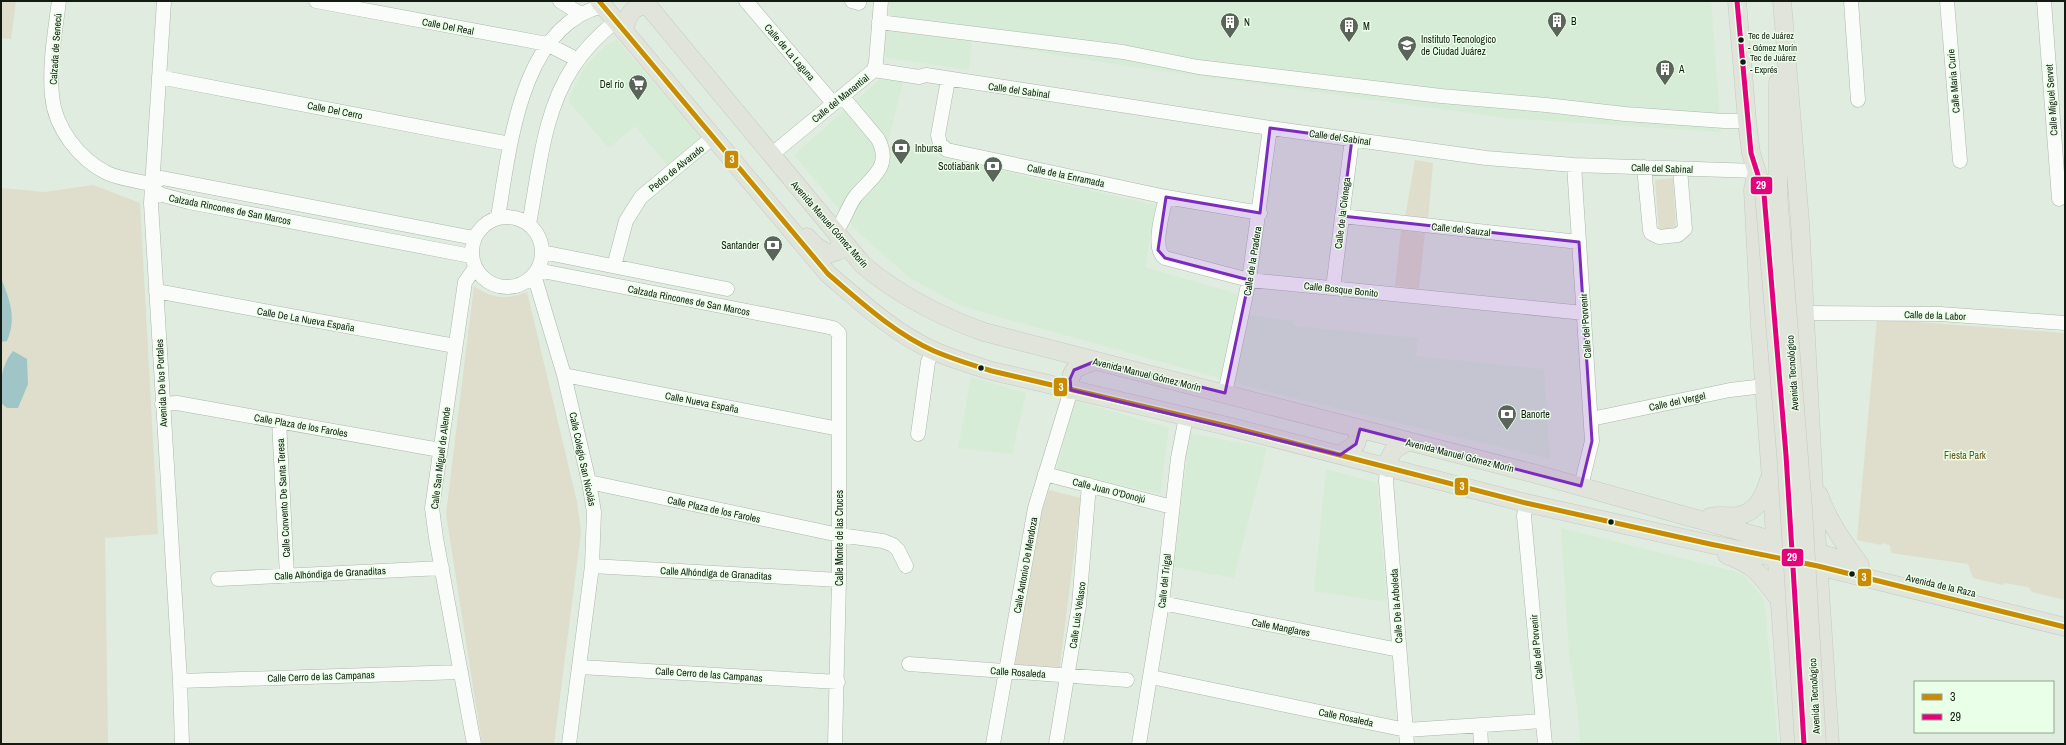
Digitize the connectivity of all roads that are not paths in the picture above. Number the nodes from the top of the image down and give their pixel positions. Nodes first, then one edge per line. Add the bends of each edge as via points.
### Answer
1 (59, 1) edge
2 (164, 1) edge
3 (316, 1) edge
4 (560, 1) edge
5 (746, 1) edge
6 (881, 1) edge
7 (1851, 1) edge
8 (1947, 1) edge
9 (2044, 1) edge
10 (1775, 2) edge
11 (604, 3) edge
12 (646, 3) edge
13 (1739, 3) edge
14 (579, 13) junction
15 (879, 22) junction
16 (620, 26) junction
17 (547, 44) junction
18 (578, 60) junction
19 (875, 66) junction
20 (159, 77) junction
21 (948, 80) junction
22 (838, 100) junction
23 (1858, 100) dead end
24 (1747, 121) junction
25 (1270, 128) junction
26 (713, 137) junction
27 (1352, 139) junction
28 (510, 144) junction
29 (771, 155) junction
30 (1960, 161) dead end
31 (1574, 165) junction
32 (1644, 167) junction
33 (1680, 169) junction
34 (2061, 169) edge
35 (1757, 171) junction
36 (152, 184) junction
37 (1771, 194) junction
38 (1166, 196) junction
39 (2059, 199) dead end
40 (774, 210) junction
41 (1260, 213) junction
42 (1342, 216) junction
43 (498, 217) junction
44 (529, 224) junction
45 (837, 235) junction
46 (474, 238) junction
47 (1579, 242) junction
48 (542, 252) junction
49 (473, 262) junction
50 (614, 266) junction
51 (536, 272) junction
52 (1250, 280) junction
53 (1333, 288) junction
54 (727, 289) dead end
55 (156, 292) junction
56 (1584, 313) junction
57 (1806, 313) junction
58 (2065, 323) edge
59 (839, 333) joint
60 (455, 346) junction
61 (933, 350) junction
62 (1096, 361) junction
63 (564, 375) junction
64 (1764, 386) junction
65 (1071, 390) junction
66 (1225, 393) junction
67 (162, 404) junction
68 (1186, 417) junction
69 (1591, 419) junction
70 (279, 421) junction
71 (839, 429) junction
72 (1360, 429) junction
73 (918, 434) dead end
74 (1408, 442) junction
75 (440, 450) junction
76 (1340, 455) junction
77 (1387, 468) junction
78 (1045, 474) junction
79 (1770, 478) junction
80 (589, 482) junction
81 (1814, 482) junction
82 (1089, 485) junction
83 (1581, 486) junction
84 (1526, 503) junction
85 (1172, 507) junction
86 (1698, 519) junction
87 (1816, 529) junction
88 (839, 535) junction
89 (1775, 542) junction
90 (1710, 544) junction
91 (592, 566) junction
92 (906, 566) dead end
93 (1818, 566) junction
94 (442, 568) junction
95 (1853, 569) junction
96 (287, 576) junction
97 (218, 579) dead end
98 (839, 580) junction
99 (1778, 580) junction
100 (1780, 600) junction
101 (1162, 603) junction
102 (1823, 612) junction
103 (2065, 614) edge
104 (2065, 627) edge
105 (1399, 650) junction
106 (909, 664) dead end
107 (580, 666) junction
108 (1006, 671) junction
109 (461, 672) junction
110 (1068, 675) junction
111 (1151, 677) junction
112 (180, 680) junction
113 (1127, 680) dead end
114 (838, 682) junction
115 (1543, 721) junction
116 (1480, 726) junction
117 (1406, 737) edge
118 (182, 744) edge
119 (474, 744) edge
120 (569, 744) edge
121 (835, 744) edge
122 (993, 744) edge
123 (1056, 744) edge
124 (1140, 744) edge
125 (1481, 744) edge
126 (1545, 744) edge
127 (1790, 744) edge
128 (1804, 744) edge
129 (1817, 744) edge
130 (1830, 744) edge

1 - 36 street, Calzada de Senecú via 52,97 56,114 69,140 85,158 108,173
2 - 20 street, Avenida De los Portales
3 - 17 street, Calle Del Real
4 - 14 street
5 - 22 street, Calle de La Laguna
6 - 15 street
7 - 23 street
8 - 30 street, Calle Maria Curie
9 - 34 street, Calle Miguel Servet
10 - 37 main road, Avenida Tecnológico via 1778,79
10 - 57 main road
11 - 14 street
11 - 16 main road, Avenida Manuel Gómez Morín
12 - 16 main road via 630,12
12 - 29 main road, Avenida Manuel Gómez Morín
13 - 24 main road, Avenida Tecnológico
14 - 17 street
15 - 19 street
15 - 24 street via 1123,52 1198,67 1433,95 1624,114
16 - 18 street
16 - 26 main road, Avenida Manuel Gómez Morín
17 - 18 street, Calle Del Real
17 - 28 street via 520,102
18 - 44 street via 566,79 552,113
19 - 21 street, Calle del Sabinal via 919,69 926,75
19 - 22 street, Calle del Manantial
20 - 28 street, Calle Del Cerro
20 - 36 street, Avenida De los Portales
21 - 25 street, Calle del Sabinal
21 - 38 street, Calle de la Enramada via 938,134 940,144 947,150
22 - 29 street, Calle del Manantial
22 - 45 street, Calle de La Laguna via 878,139 882,160 875,177 855,198
24 - 35 main road, Avenida Tecnológico via 1751,152
25 - 27 street, Calle del Sabinal
25 - 41 street, Calle de la Pradera
26 - 40 main road, Avenida Manuel Gómez Morín
26 - 50 street, Pedro de Alvarado via 641,197 626,221
27 - 31 street, Calle del Sabinal via 1486,158
27 - 42 street, Calle de la Ciénega
28 - 43 street
29 - 45 main road, Avenida Manuel Gómez Morín
31 - 32 street, Calle del Sabinal
31 - 47 street, Calle del Porvenir
32 - 33 street, Calle del Sabinal
32 - 33 street via 1650,230 1659,237 1682,234 1685,229
33 - 35 street, Calle del Sabinal
34 - 39 street, Calle Miguel Servet
35 - 37 main road, Avenida Tecnológico
35 - 64 main road via 1753,190
36 - 46 street, Calzada Rincones de San Marcos via 162,178
36 - 49 street, Calzada Rincones de San Marcos via 159,194 189,202
36 - 55 street, Avenida De los Portales
37 - 128 main road, Avenida Tecnológico, bridge
37 - 129 main road, Avenida Tecnológico, bridge via 1803,509
38 - 41 street, Calle de la Enramada
38 - 52 street, Calle Bosque Bonito via 1157,246 1162,256
40 - 45 main road via 783,209 814,245 828,254 838,251 840,247
40 - 61 main road, Avenida Manuel Gómez Morín via 828,274 870,311
41 - 52 street, Calle de la Pradera
42 - 47 street, Calle del Sauzal
42 - 53 street, Calle de la Ciénega
43 - 44 street via 514,217
43 - 46 street via 484,225
44 - 48 street via 539,237
45 - 62 main road, Avenida Manuel Gómez Morín via 880,279 926,308 984,332
46 - 49 street
47 - 56 street, Calle del Porvenir
48 - 50 street, Calzada Rincones de San Marcos
48 - 51 street
49 - 51 street via 487,281 504,287 522,284
49 - 60 street, Calle San Miguel de Allende via 465,282
50 - 54 street, Calzada Rincones de San Marcos
51 - 59 street, Calzada Rincones de San Marcos via 824,326
51 - 63 street, Calle Colegio San Nicolás
52 - 53 street, Calle Bosque Bonito
52 - 66 street, Calle de la Pradera
53 - 56 street, Calle Bosque Bonito
55 - 60 street, Calle De La Nueva España
55 - 67 street, Avenida De los Portales
56 - 69 street, Calle del Porvenir
57 - 58 street, Calle de la Labor via 1940,314
57 - 81 main road
59 - 71 street, Calle Monte de las Cruces
60 - 75 street, Calle San Miguel de Allende
61 - 65 main road, Avenida Manuel Gómez Morín via 992,371
61 - 73 street via 928,362
62 - 65 main road via 1074,370 1070,379
62 - 66 main road, Avenida Manuel Gómez Morín
63 - 71 street, Calle Nueva España
63 - 80 street, Calle Colegio San Nicolás
64 - 69 street, Calle del Vergel via 1730,390
64 - 79 main road
65 - 68 main road, Avenida Manuel Gómez Morín
65 - 78 street, Calle Antonio De Mendoza
66 - 72 main road, Avenida Manuel Gómez Morín
67 - 70 street, Calle Plaza de los Faroles via 177,403
67 - 112 street, Avenida De los Portales
68 - 76 main road, Avenida Manuel Gómez Morín
68 - 85 street, Calle del Trigal
69 - 83 street, Calle del Porvenir via 1592,441
70 - 75 street, Calle Plaza de los Faroles
70 - 96 street, Calle Convento De Santa Teresa
71 - 88 street, Calle Monte de las Cruces
72 - 74 main road, Avenida Manuel Gómez Morín
72 - 76 main road via 1356,444
74 - 77 main road via 1391,451
74 - 83 main road, Avenida Manuel Gómez Morín
75 - 94 street, Calle San Miguel de Allende via 432,508
76 - 77 main road, Avenida Manuel Gómez Morín
77 - 84 main road, Avenida Manuel Gómez Morín
77 - 105 street, Calle De la Arboleda
78 - 82 street, Calle Juan O'Donojú
78 - 108 street, Calle Antonio De Mendoza via 1035,508
79 - 86 main road via 1764,496 1746,513
79 - 89 main road
80 - 88 street, Calle Plaza de los Faroles
80 - 91 street, Calle Colegio San Nicolás via 594,512
81 - 87 main road
81 - 95 main road via 1825,513
82 - 85 street, Calle Juan O'Donojú
82 - 110 street, Calle Luis Velasco via 1082,581
83 - 86 main road, Avenida Manuel Gómez Morín
84 - 90 main road, Avenida Manuel Gómez Morín
84 - 115 street, Calle del Porvenir via 1524,516
85 - 101 street, Calle del Trigal
86 - 89 main road, Avenida Manuel Gómez Morín
87 - 89 main road via 1803,538 1794,540 1784,537
87 - 93 main road
88 - 92 street, Calle Plaza de los Faroles via 882,541 892,545 902,555
88 - 98 street, Calle Monte de las Cruces
89 - 90 main road, Avenida Manuel Gómez Morín
89 - 93 main road, Avenida Manuel Gómez Morín
89 - 99 main road
90 - 100 main road via 1721,554 1745,562 1758,571
91 - 98 street, Calle Alhóndiga de Granaditas
91 - 107 street, Calle Colegio San Nicolás
93 - 95 main road, Avenida de la Raza
93 - 99 main road via 1805,572 1794,571
93 - 102 main road
94 - 96 street, Calle Alhóndiga de Granaditas
94 - 109 street, Calle San Miguel de Allende
95 - 102 main road via 1830,588
95 - 103 main road, Avenida de la Raza
95 - 104 main road, Avenida de la Raza
96 - 97 street, Calle Alhóndiga de Granaditas
98 - 114 street, Calle Monte de las Cruces
99 - 100 main road
100 - 127 main road
101 - 105 street, Calle Manglares
101 - 111 street, Calle del Trigal
102 - 130 main road
105 - 117 street, Calle De la Arboleda
106 - 108 street, Calle Rosaleda
107 - 114 street, Calle Cerro de las Campanas
107 - 120 street, Calle Colegio San Nicolás
108 - 110 street, Calle Rosaleda
108 - 122 street, Calle Antonio De Mendoza
109 - 112 street, Calle Cerro de las Campanas
109 - 119 street, Calle San Miguel de Allende
110 - 113 street, Calle Rosaleda
110 - 123 street, Calle Luis Velasco
111 - 117 street, Calle Rosaleda
111 - 124 street, Calle del Trigal
112 - 118 street, Avenida De los Portales
114 - 121 street, Calle Monte de las Cruces
115 - 116 street, Calle Rosaleda
115 - 126 street, Calle del Porvenir
116 - 117 street, Calle Rosaleda
116 - 125 street

